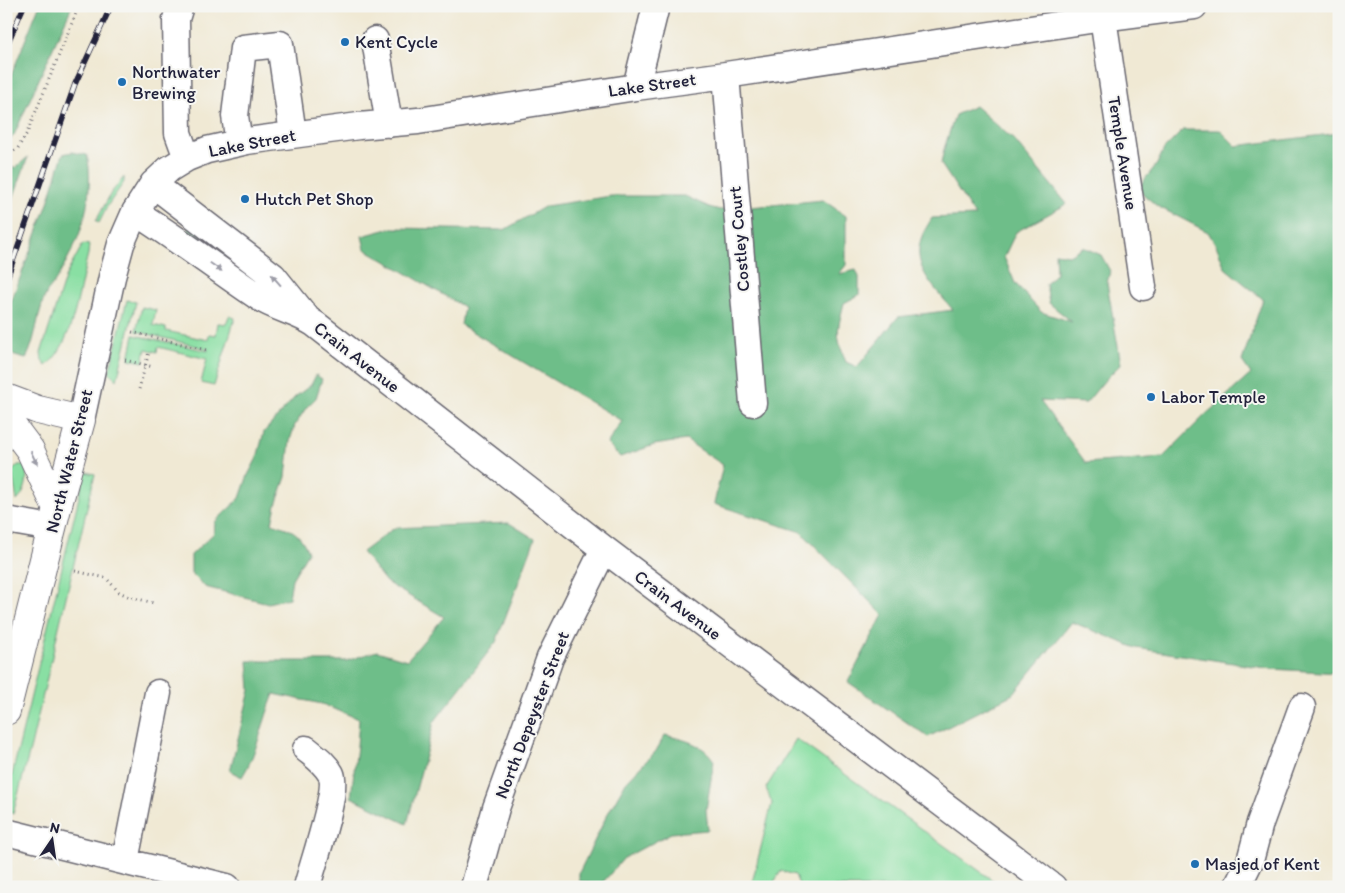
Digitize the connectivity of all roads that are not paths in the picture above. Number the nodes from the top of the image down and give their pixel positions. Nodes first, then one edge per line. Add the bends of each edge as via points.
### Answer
1 (180, 6) edge
2 (656, 6) edge
3 (1194, 6) edge
4 (1103, 18) junction
5 (376, 40) dead end
6 (726, 75) junction
7 (636, 87) junction
8 (389, 124) junction
9 (292, 134) junction
10 (239, 143) junction
11 (187, 158) junction
12 (153, 184) junction
13 (135, 212) junction
14 (1143, 287) dead end
15 (306, 318) junction
16 (6, 398) edge
17 (753, 403) dead end
18 (6, 418) edge
19 (80, 420) junction
20 (54, 518) junction
21 (6, 520) edge
22 (604, 549) junction
23 (158, 692) dead end
24 (1302, 707) dead end
25 (6, 711) edge
26 (306, 750) dead end
27 (6, 832) edge
28 (125, 861) junction
29 (227, 887) edge
30 (307, 887) edge
31 (474, 887) edge
32 (1053, 887) edge
33 (1237, 887) edge

1 - 11 street via 176,19 178,133
2 - 7 street
3 - 4 street, Lake Street
4 - 6 street, Lake Street
4 - 14 street, Temple Avenue
5 - 8 street
6 - 7 street, Lake Street
6 - 17 street, Costley Court
7 - 8 street, Lake Street
8 - 9 street, Lake Street
9 - 10 street, Lake Street
9 - 10 street via 280,44 243,48 235,116
10 - 11 street, Lake Street
11 - 12 street, Lake Street
12 - 13 street, Lake Street
15 -> 12 street, Crain Avenue via 273,276
13 -> 15 street, Crain Avenue via 262,300
13 - 19 street, North Water Street via 112,277
15 - 22 street, Crain Avenue
16 - 19 main road
18 -> 20 main road via 30,450
19 - 20 main road, North Water Street
20 - 21 street
20 - 25 main road, North Water Street
22 - 31 street, North Depeyster Street via 551,654 496,808
22 - 32 street, Crain Avenue
23 - 28 street
24 - 33 street via 1260,823 1250,862
26 - 30 street via 323,762 332,776 326,820
27 - 28 street
28 - 29 street

